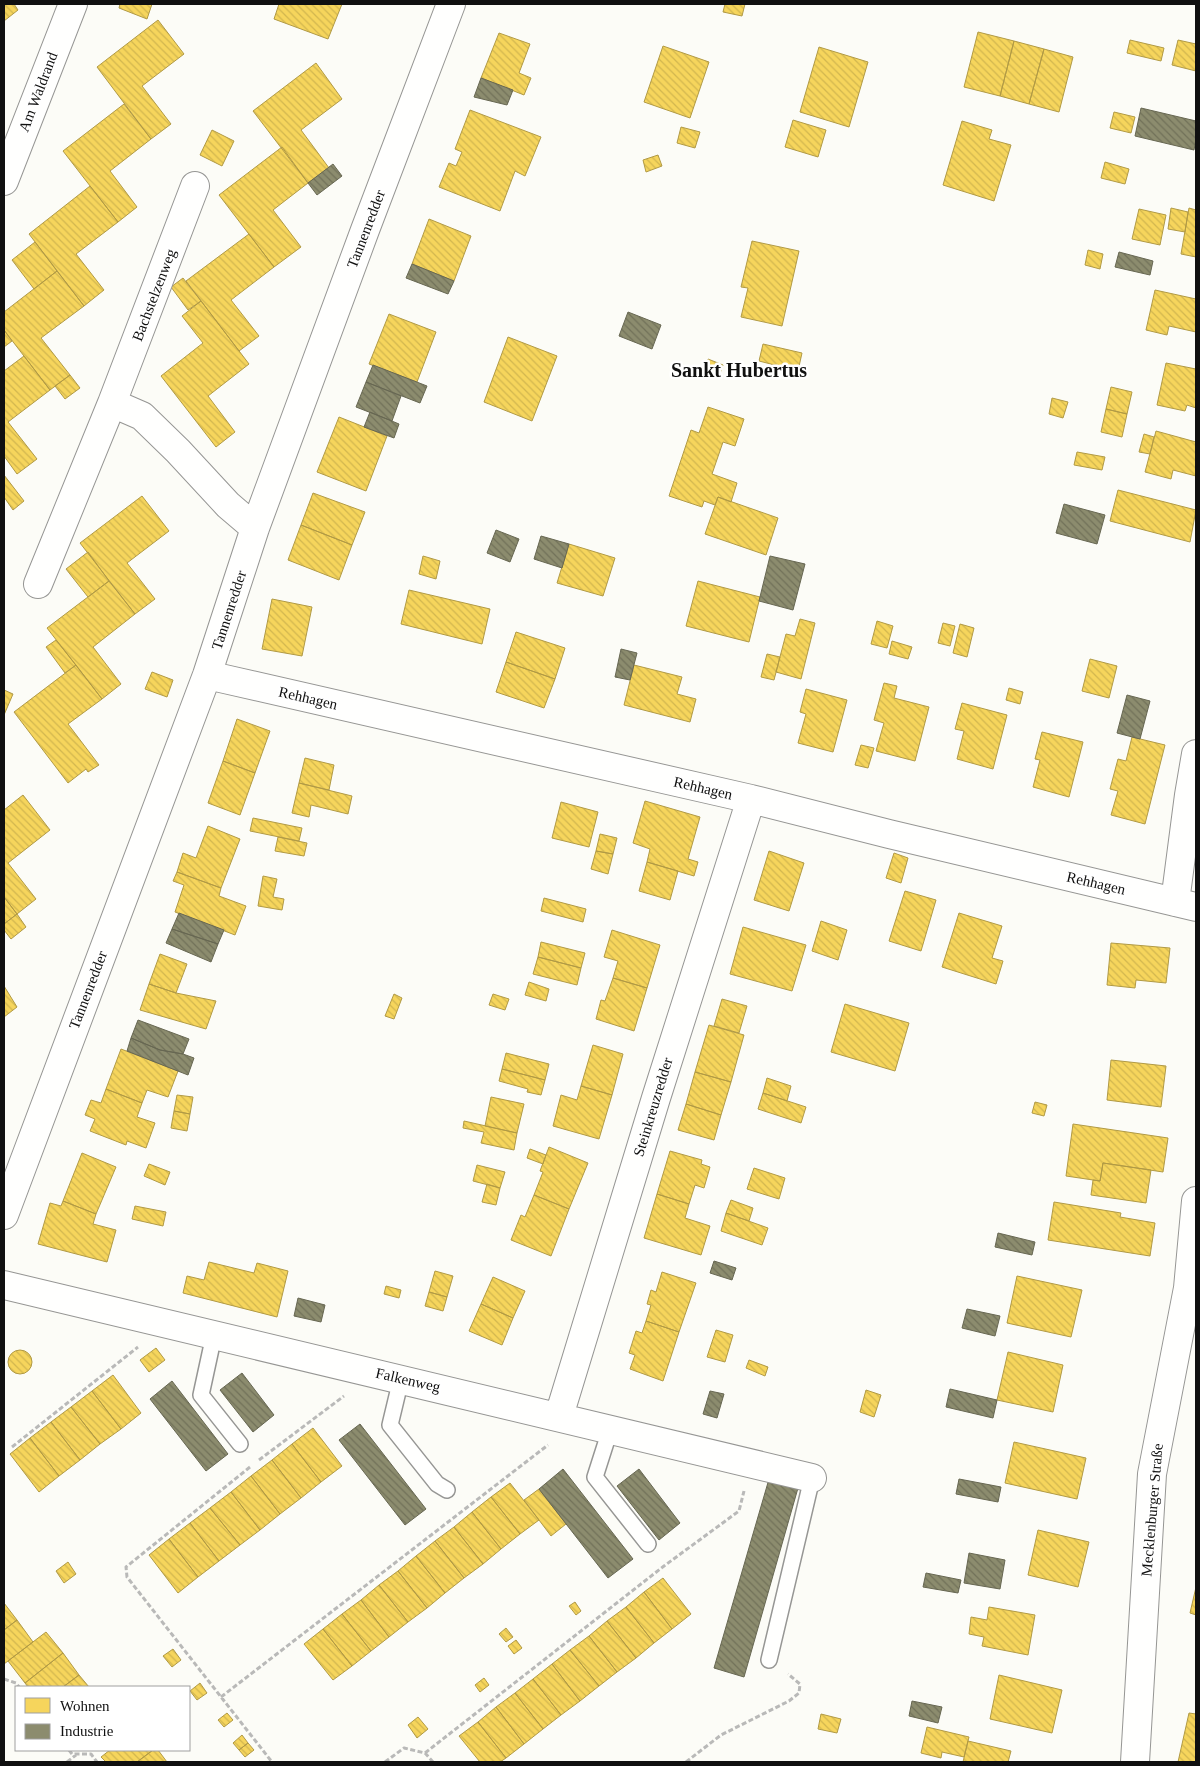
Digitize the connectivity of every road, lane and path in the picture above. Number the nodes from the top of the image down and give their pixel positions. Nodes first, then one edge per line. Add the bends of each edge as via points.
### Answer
1 (73, 4) edge
2 (451, 4) edge
3 (4, 181) edge
4 (195, 186) dead end
5 (112, 403) junction
6 (255, 528) junction
7 (38, 584) dead end
8 (208, 675) junction
9 (1196, 754) edge
10 (751, 799) junction
11 (1185, 905) edge
12 (1196, 1201) edge
13 (5, 1205) edge
14 (4, 1285) edge
15 (168, 1323) junction
16 (214, 1335) junction
17 (353, 1367) junction
18 (401, 1379) junction
19 (569, 1419) junction
20 (610, 1430) junction
21 (240, 1444) dead end
22 (12, 1446) dead end
23 (750, 1464) junction
24 (812, 1478) joint
25 (447, 1490) dead end
26 (648, 1544) dead end
27 (769, 1660) joint
28 (4, 1679) edge
29 (18, 1686) edge
30 (221, 1697) junction
31 (70, 1751) edge
32 (425, 1753) junction
33 (77, 1754) junction
34 (67, 1762) edge
35 (97, 1762) edge
36 (272, 1762) edge
37 (385, 1762) edge
38 (433, 1762) edge
39 (686, 1762) edge
40 (1135, 1762) edge

1 - 3 street, Am Waldrand
2 - 6 street, Tannenredder
4 - 5 street, Bachstelzenweg
5 - 6 street via 142,416 228,505
5 - 7 street, Bachstelzenweg
6 - 8 street, Tannenredder
8 - 10 street, Rehhagen
8 - 13 street, Tannenredder
9 - 11 street via 1189,795
10 - 11 street, Rehhagen
10 - 19 street, Steinkreuzredder via 656,1098
12 - 40 street, Mecklenburger Straße via 1188,1288 1152,1474
14 - 15 street, Falkenweg
15 - 16 street, Falkenweg
15 - 22 path
16 - 17 street, Falkenweg
16 - 21 lane via 201,1395
17 - 18 street, Falkenweg
17 - 30 path via 351,1391 126,1567 127,1577
18 - 19 street, Falkenweg
18 - 25 lane via 390,1425 437,1484
19 - 20 street, Falkenweg
19 - 30 path
20 - 23 street, Falkenweg
20 - 26 lane via 595,1477
23 - 24 street, Falkenweg
23 - 32 path via 739,1511
24 - 27 lane
27 - 39 path via 800,1684 799,1692 789,1701 721,1735
28 - 29 path
30 - 36 path
31 - 33 path
32 - 37 path via 404,1748
32 - 38 path
33 - 34 path
33 - 35 path via 91,1754

